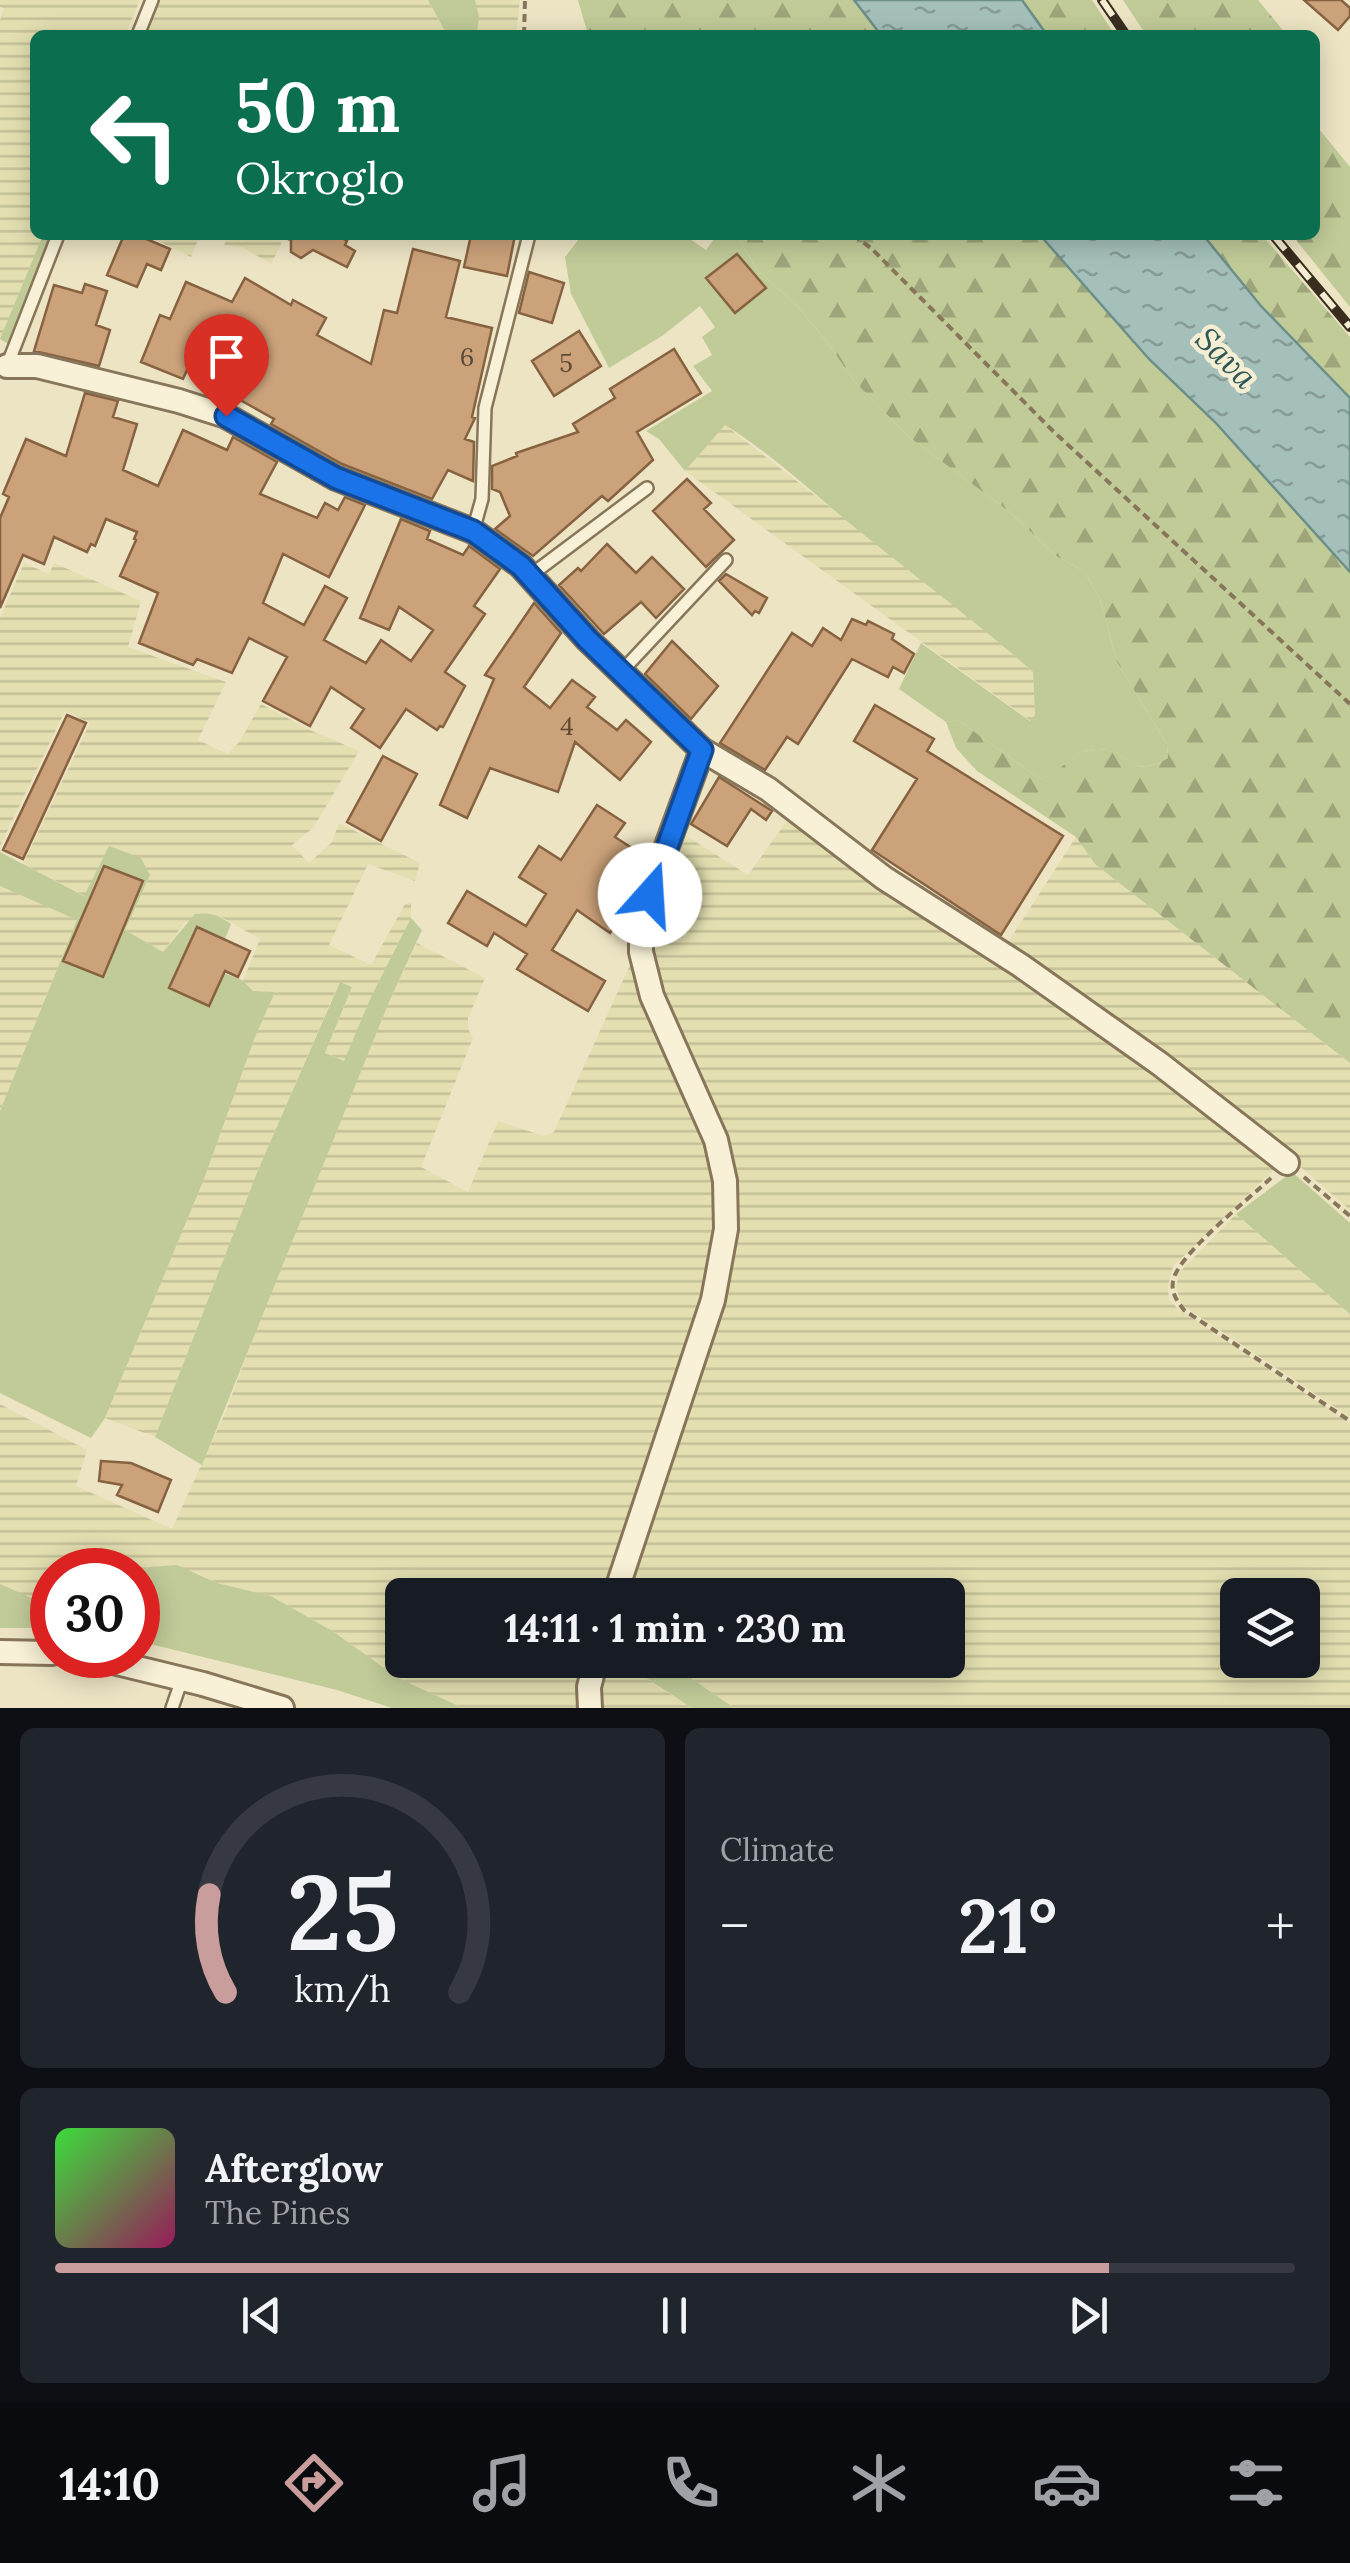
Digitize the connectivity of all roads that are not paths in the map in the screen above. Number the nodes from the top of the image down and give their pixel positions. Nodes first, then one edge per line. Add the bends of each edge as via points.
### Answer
1 (152, 0) edge
2 (140, 30) edge
3 (56, 240) edge
4 (527, 240) edge
5 (2, 371) edge
6 (648, 488) dead end
7 (473, 531) junction
8 (726, 560) dead end
9 (530, 575) junction
10 (622, 671) junction
11 (702, 750) junction
12 (1287, 1163) road end
13 (621, 1578) edge
14 (0, 1652) edge
15 (30, 1653) edge
16 (160, 1674) edge
17 (591, 1678) edge
18 (182, 1679) junction
19 (172, 1708) edge
20 (282, 1708) edge
21 (590, 1708) edge

1 - 2 lane
3 - 5 lane
4 - 7 lane via 485,408 482,499
5 - 7 street via 36,366 226,416 336,478
6 - 9 lane
7 - 9 street
8 - 10 lane
9 - 10 street
10 - 11 street
11 - 12 street via 768,788 884,878 1020,965
11 - 13 street via 650,895 641,952 652,996 716,1140 726,1229 713,1300
14 - 15 street
16 - 18 street
17 - 21 street
18 - 19 lane
18 - 20 street

